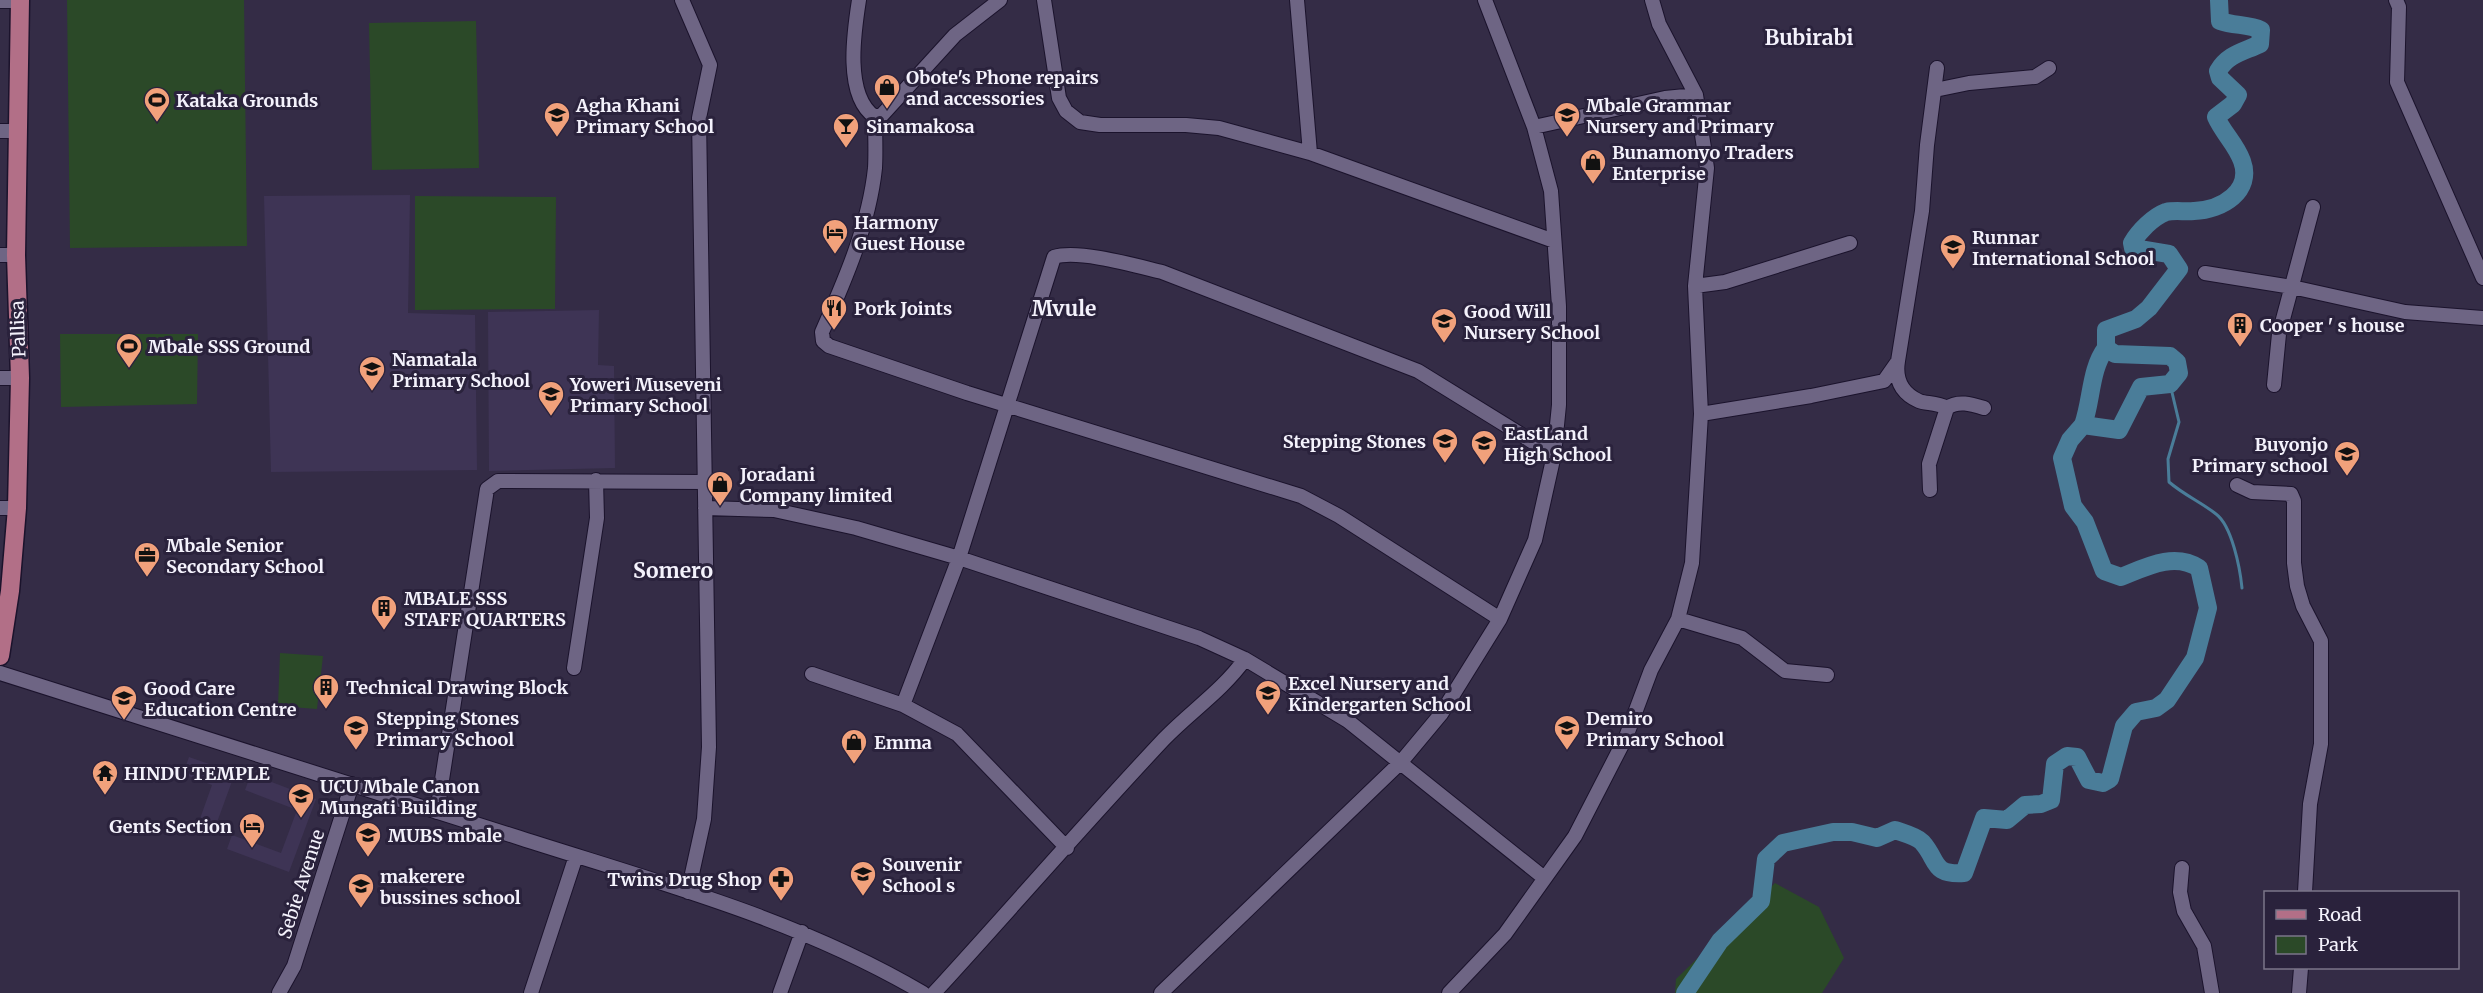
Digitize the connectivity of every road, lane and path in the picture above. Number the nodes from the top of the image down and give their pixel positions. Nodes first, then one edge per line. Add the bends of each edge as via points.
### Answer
1 (682, 0) edge
2 (859, 0) edge
3 (1000, 0) edge
4 (1044, 0) edge
5 (1297, 0) edge
6 (1485, 0) edge
7 (1652, 0) edge
8 (2396, 0) edge
9 (0, 1) edge
10 (20, 1) edge
11 (1937, 68) dead end
12 (2049, 68) dead end
13 (1935, 90) junction
14 (1696, 95) junction
15 (875, 117) junction
16 (1534, 128) junction
17 (9, 131) edge
18 (1310, 153) junction
19 (2313, 207) dead end
20 (1554, 241) junction
21 (1850, 243) dead end
22 (2477, 245) edge
23 (8, 255) edge
24 (2205, 273) dead end
25 (2483, 278) edge
26 (1695, 286) junction
27 (2292, 288) junction
28 (2483, 318) edge
29 (1898, 361) junction
30 (0, 378) edge
31 (20, 378) junction
32 (2274, 385) dead end
33 (1007, 406) junction
34 (1947, 408) junction
35 (1984, 408) dead end
36 (1701, 414) junction
37 (1554, 454) junction
38 (596, 480) junction
39 (705, 482) junction
40 (2237, 485) dead end
41 (1930, 490) dead end
42 (8, 508) edge
43 (705, 508) junction
44 (959, 558) junction
45 (1500, 619) junction
46 (1678, 619) junction
47 (2, 631) edge
48 (0, 656) edge
49 (1245, 659) junction
50 (574, 668) dead end
51 (0, 674) edge
52 (812, 674) dead end
53 (1827, 675) dead end
54 (903, 705) junction
55 (1401, 762) junction
56 (352, 784) junction
57 (437, 812) junction
58 (1067, 848) junction
59 (576, 856) junction
60 (2182, 868) dead end
61 (1543, 877) junction
62 (2305, 891) edge
63 (688, 892) junction
64 (802, 932) junction
65 (2301, 969) edge
66 (279, 993) edge
67 (531, 993) edge
68 (780, 993) edge
69 (923, 993) edge
70 (934, 993) edge
71 (1161, 993) edge
72 (1449, 993) edge
73 (2212, 993) edge
74 (2299, 993) edge

1 - 39 street via 710,65 699,118
2 - 15 street via 852,61 858,93
3 - 15 street via 955,35 882,115
4 - 18 street via 1059,98 1066,111 1080,122 1219,128
5 - 18 street
6 - 16 street
7 - 14 street via 1659,24
8 - 22 street via 2397,82
9 - 10 street
10 - 17 main road, Pallisa
11 - 13 street
12 - 13 street via 2035,77 1969,82
13 - 29 street via 1922,212
14 - 16 street via 1665,98
14 - 26 street via 1707,168
15 - 33 street via 875,168 869,203 844,282 822,332 823,341
16 - 20 street via 1551,191
17 - 23 main road, Pallisa
18 - 20 street
19 - 27 street
20 - 37 street via 1559,394
21 - 26 street via 1725,282
22 - 25 street
23 - 31 main road, Pallisa
24 - 27 street
26 - 36 street
27 - 28 street via 2405,312
27 - 32 street via 2279,334
29 - 34 street via 1896,376 1902,387 1919,401
29 - 36 street via 1884,381
30 - 31 street
31 - 42 main road, Pallisa
33 - 37 street via 1054,257 1065,255 1120,261 1162,272 1418,371
33 - 44 street
33 - 45 street via 1301,496
34 - 35 street via 1953,403
34 - 41 street via 1929,464
36 - 46 street via 1692,563
37 - 45 street via 1534,540
38 - 39 street
38 - 50 street via 597,518
38 - 57 street via 498,481 488,489
39 - 43 street
40 - 62 street via 2252,492 2291,494 2297,585 2320,641 2321,744 2310,804
42 - 47 main road, Pallisa
43 - 44 street via 774,510 856,528
43 - 63 street via 709,747 704,819
44 - 49 street via 1199,638
44 - 54 street
45 - 55 street via 1440,714
46 - 53 street via 1742,638 1785,671
46 - 61 street via 1651,670 1626,737 1575,836
47 - 48 main road, Pallisa
49 - 55 street via 1348,722
49 - 58 street via 1211,699 1166,737
51 - 56 street
52 - 54 street
54 - 58 street via 957,734
55 - 61 street
55 - 71 street
56 - 57 street
56 - 66 street, Sebie Avenue via 294,966
57 - 59 street
58 - 70 street
59 - 63 street
59 - 67 street
60 - 73 street via 2180,892 2184,910 2204,946
61 - 72 street via 1505,934
63 - 64 street
64 - 68 street
64 - 69 street via 874,964
65 - 74 street

